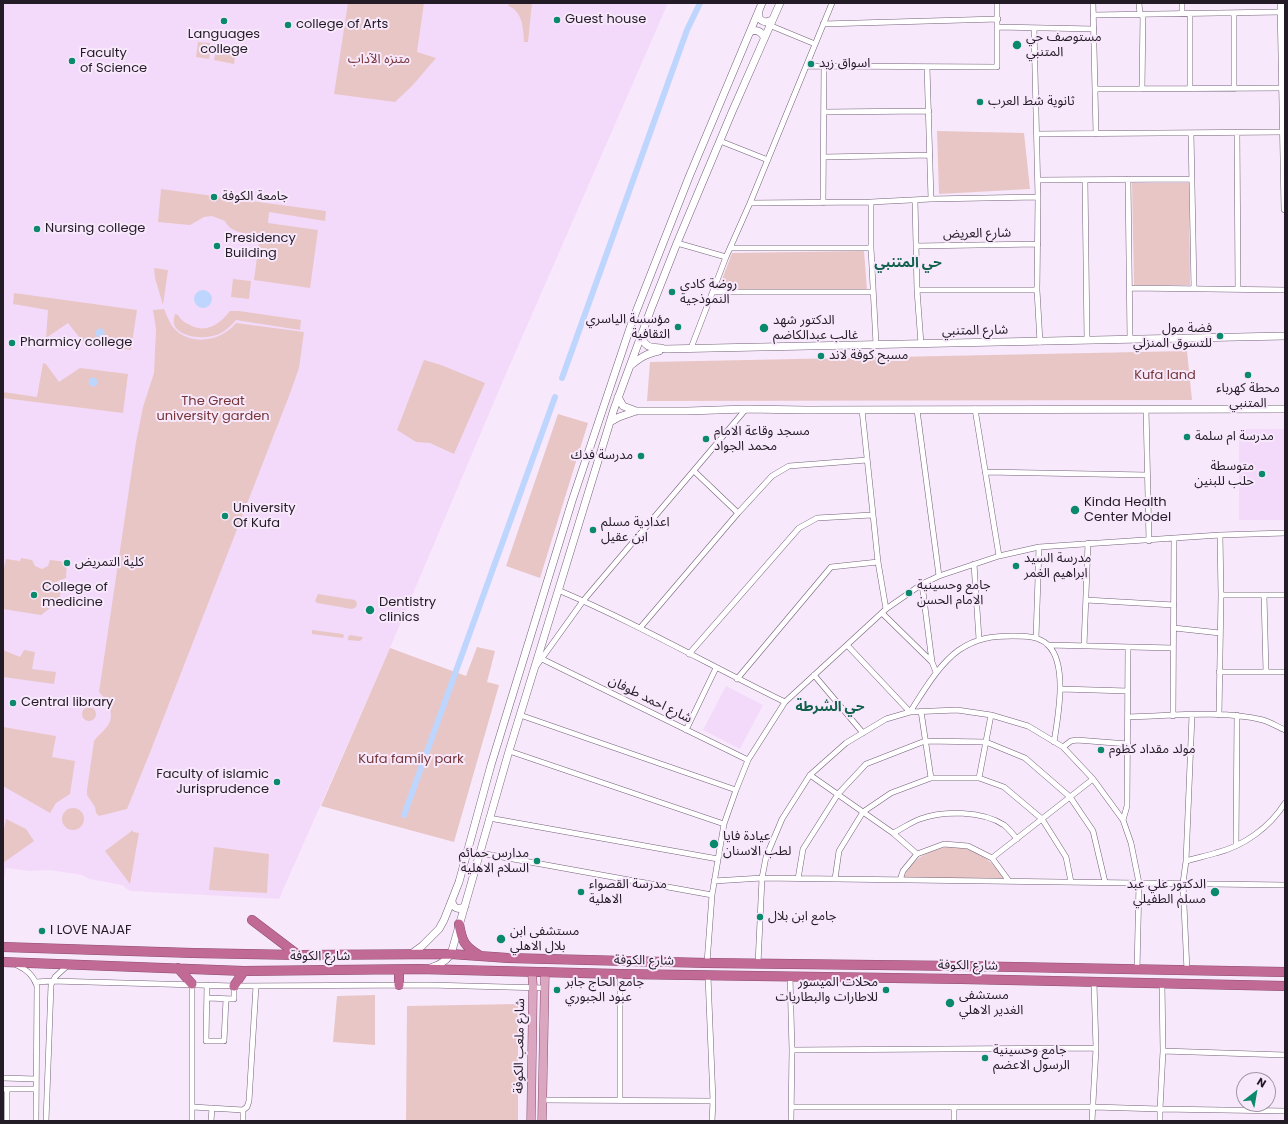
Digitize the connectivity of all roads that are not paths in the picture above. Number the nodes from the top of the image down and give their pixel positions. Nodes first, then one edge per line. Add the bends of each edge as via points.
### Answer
1 (762, 3) edge
2 (780, 3) edge
3 (832, 3) edge
4 (997, 3) edge
5 (1093, 3) edge
6 (1139, 3) edge
7 (1182, 3) edge
8 (1281, 3) edge
9 (759, 11) junction
10 (1234, 13) junction
11 (1182, 14) junction
12 (1190, 14) junction
13 (1094, 15) junction
14 (1141, 15) junction
15 (1283, 15) edge
16 (998, 19) junction
17 (770, 23) junction
18 (823, 24) junction
19 (998, 27) junction
20 (1034, 28) junction
21 (1094, 28) junction
22 (750, 32) junction
23 (764, 37) junction
24 (815, 44) junction
25 (1284, 63) edge
26 (806, 66) junction
27 (824, 66) junction
28 (928, 66) junction
29 (1283, 88) junction
30 (1095, 89) junction
31 (1142, 89) junction
32 (1190, 89) junction
33 (1234, 89) junction
34 (929, 111) junction
35 (824, 112) junction
36 (1237, 132) junction
37 (1284, 132) junction
38 (1191, 133) junction
39 (1037, 134) junction
40 (1096, 134) junction
41 (720, 141) junction
42 (930, 155) junction
43 (824, 157) junction
44 (1284, 158) edge
45 (768, 160) junction
46 (1128, 179) junction
47 (1192, 179) junction
48 (1038, 180) junction
49 (1085, 180) junction
50 (1038, 198) junction
51 (932, 199) junction
52 (915, 200) junction
53 (871, 202) junction
54 (1285, 202) edge
55 (750, 203) junction
56 (823, 203) junction
57 (1285, 209) edge
58 (677, 243) junction
59 (1038, 244) junction
60 (916, 246) junction
61 (731, 248) junction
62 (871, 248) junction
63 (726, 257) junction
64 (1130, 288) junction
65 (1194, 289) junction
66 (1238, 289) junction
67 (917, 290) junction
68 (1037, 290) junction
69 (1285, 290) edge
70 (713, 292) junction
71 (874, 292) junction
72 (640, 336) junction
73 (1285, 336) edge
74 (1130, 339) junction
75 (1087, 340) junction
76 (1040, 342) junction
77 (876, 344) junction
78 (921, 344) junction
79 (691, 348) junction
80 (665, 349) junction
81 (629, 367) junction
82 (618, 397) junction
83 (746, 409) junction
84 (975, 409) junction
85 (1146, 409) junction
86 (862, 410) junction
87 (917, 410) junction
88 (1285, 410) edge
89 (636, 411) junction
90 (610, 422) junction
91 (867, 460) junction
92 (694, 471) junction
93 (985, 472) junction
94 (1147, 475) junction
95 (738, 513) junction
96 (872, 515) junction
97 (1285, 533) edge
98 (1220, 535) junction
99 (1174, 539) junction
100 (1149, 541) junction
101 (1088, 543) junction
102 (1039, 547) junction
103 (999, 556) junction
104 (878, 562) junction
105 (974, 564) junction
106 (939, 576) junction
107 (922, 584) junction
108 (558, 590) junction
109 (1264, 595) junction
110 (1285, 595) edge
111 (1221, 596) junction
112 (1086, 600) junction
113 (583, 601) junction
114 (1174, 605) junction
115 (886, 609) junction
116 (539, 610) junction
117 (551, 613) junction
118 (882, 613) junction
119 (640, 628) junction
120 (1174, 628) junction
121 (1220, 633) junction
122 (1036, 638) junction
123 (979, 640) junction
124 (847, 645) junction
125 (1048, 645) junction
126 (1084, 646) junction
127 (1128, 647) junction
128 (1173, 648) junction
129 (689, 654) junction
130 (542, 659) junction
131 (932, 662) junction
132 (534, 668) junction
133 (716, 668) junction
134 (936, 672) junction
135 (1219, 672) junction
136 (1266, 672) junction
137 (1285, 672) edge
138 (814, 675) junction
139 (737, 679) junction
140 (1061, 689) junction
141 (1128, 691) junction
142 (785, 702) junction
143 (910, 712) junction
144 (921, 712) junction
145 (520, 715) junction
146 (991, 715) junction
147 (1192, 715) junction
148 (1219, 715) junction
149 (1237, 715) junction
150 (1173, 716) junction
151 (1128, 717) junction
152 (686, 730) junction
153 (1285, 730) edge
154 (863, 733) junction
155 (925, 741) junction
156 (986, 742) junction
157 (1054, 742) junction
158 (1128, 744) junction
159 (1063, 747) junction
160 (509, 751) junction
161 (748, 760) junction
162 (810, 775) junction
163 (931, 778) junction
164 (979, 778) junction
165 (1093, 779) junction
166 (736, 790) junction
167 (838, 794) junction
168 (1070, 797) junction
169 (1285, 803) edge
170 (863, 812) junction
171 (489, 818) junction
172 (1042, 819) junction
173 (1123, 820) junction
174 (724, 824) junction
175 (893, 833) junction
176 (1017, 839) junction
177 (1236, 845) junction
178 (480, 853) junction
179 (917, 854) junction
180 (992, 858) junction
181 (718, 859) junction
182 (1186, 861) junction
183 (762, 878) junction
184 (798, 879) junction
185 (835, 879) junction
186 (900, 880) junction
187 (714, 881) junction
188 (1009, 881) junction
189 (1071, 882) junction
190 (1105, 882) junction
191 (1139, 883) junction
192 (1183, 883) junction
193 (1285, 885) edge
194 (712, 895) junction
195 (452, 900) junction
196 (465, 906) junction
197 (252, 920) dead end
198 (459, 924) junction
199 (3, 947) edge
200 (193, 953) junction
201 (224, 954) junction
202 (451, 954) junction
203 (298, 955) junction
204 (411, 955) junction
205 (480, 956) junction
206 (508, 958) junction
207 (3, 962) edge
208 (13, 963) junction
209 (707, 963) junction
210 (758, 964) junction
211 (69, 965) junction
212 (952, 966) junction
213 (999, 967) junction
214 (178, 968) junction
215 (193, 969) junction
216 (418, 969) junction
217 (223, 970) junction
218 (399, 970) junction
219 (1137, 970) junction
220 (244, 971) junction
221 (1187, 971) junction
222 (511, 972) junction
223 (532, 972) junction
224 (545, 972) junction
225 (1285, 972) edge
226 (620, 974) junction
227 (708, 976) junction
228 (790, 976) junction
229 (931, 978) junction
230 (983, 980) junction
231 (52, 981) junction
232 (36, 982) junction
233 (1094, 983) junction
234 (192, 984) junction
235 (1162, 984) junction
236 (207, 985) junction
237 (399, 985) junction
238 (234, 986) junction
239 (256, 986) junction
240 (1285, 986) edge
241 (533, 988) junction
242 (545, 988) junction
243 (207, 998) junction
244 (226, 999) junction
245 (1096, 1048) junction
246 (792, 1050) junction
247 (1163, 1051) junction
248 (1285, 1055) edge
249 (3, 1078) edge
250 (36, 1079) junction
251 (5, 1089) edge
252 (36, 1089) junction
253 (542, 1100) junction
254 (620, 1100) junction
255 (713, 1101) junction
256 (193, 1107) junction
257 (792, 1107) junction
258 (954, 1107) junction
259 (1093, 1107) junction
260 (212, 1108) junction
261 (1160, 1109) junction
262 (243, 1110) junction
263 (1285, 1111) edge
264 (5, 1120) edge
265 (36, 1121) edge
266 (46, 1121) edge
267 (192, 1121) edge
268 (211, 1121) edge
269 (244, 1121) edge
270 (531, 1121) edge
271 (542, 1121) edge
272 (712, 1121) edge
273 (791, 1121) edge
274 (954, 1121) edge
275 (1092, 1121) edge
276 (1160, 1121) edge

1 - 9 main road
2 - 17 main road
3 - 18 street
4 - 16 street
5 - 13 street
6 - 14 street
7 - 11 street
8 - 15 main road
9 - 17 main road via 758,16 761,20
9 - 22 main road
10 - 12 street
10 - 15 street
10 - 33 street
11 - 12 street
11 - 14 street
12 - 32 street
13 - 14 street
13 - 21 street
14 - 31 street
15 - 25 main road
16 - 18 street
16 - 19 street
17 - 23 main road
17 - 24 street
18 - 24 street
19 - 20 street
19 - 28 street via 998,67
20 - 21 street
20 - 39 street
21 - 30 street
22 - 23 main road via 757,30
22 - 116 main road via 632,322 572,500
23 - 41 main road
24 - 26 street
25 - 29 main road
26 - 27 street
26 - 45 street
27 - 28 street
27 - 35 street
28 - 34 street
29 - 33 street
29 - 37 main road
30 - 31 street
30 - 40 street
31 - 32 street
32 - 33 street
34 - 35 street
34 - 42 street
35 - 43 street
36 - 37 street
36 - 38 street
36 - 66 street
37 - 44 main road
38 - 40 street
38 - 47 street
39 - 40 street
39 - 48 street
41 - 45 street
41 - 58 main road
42 - 43 street
42 - 51 street
43 - 56 street
44 - 54 main road
45 - 55 street
46 - 47 street
46 - 49 street
46 - 64 street
47 - 65 street
48 - 49 street
48 - 50 street
49 - 75 street
50 - 51 street
50 - 59 street
51 - 52 street
52 - 53 street
52 - 60 street
53 - 56 street
53 - 62 street
54 - 57 main road
55 - 56 street
55 - 61 street
58 - 63 street
58 - 72 main road
59 - 60 street, شارع العريض
59 - 68 street
60 - 67 street
61 - 62 street
61 - 63 street
62 - 71 street
63 - 70 street
64 - 65 street
64 - 74 street
65 - 66 street
66 - 69 street
67 - 68 street
67 - 78 street
68 - 76 street
70 - 71 street
70 - 79 street
71 - 77 street
72 - 80 main road, شارع المتنبي via 649,347
72 - 81 main road
73 - 74 main road, شارع المتنبي
74 - 75 main road, شارع المتنبي
75 - 76 main road, شارع المتنبي
76 - 78 main road, شارع المتنبي
77 - 78 main road, شارع المتنبي
77 - 79 main road, شارع المتنبي
79 - 80 main road, شارع المتنبي
80 - 81 main road, شارع المتنبي via 647,354
81 - 82 main road
82 - 89 main road via 623,406
82 - 90 main road
83 - 86 main road
83 - 89 main road
83 - 92 street
84 - 85 main road
84 - 87 main road
84 - 93 street
85 - 88 main road
85 - 94 street
86 - 87 main road
86 - 91 street
87 - 106 street
89 - 90 main road
90 - 108 main road
91 - 95 street via 789,466 772,476
91 - 96 street
92 - 95 street
92 - 113 street
93 - 94 street
93 - 103 street
94 - 100 street
95 - 119 street
96 - 104 street
96 - 129 street via 816,518 799,528
97 - 98 street
98 - 99 street
98 - 111 street
99 - 100 street
99 - 114 street
100 - 101 street
101 - 102 street
101 - 112 street
102 - 103 street
102 - 122 street
103 - 105 street
104 - 115 street
104 - 139 street via 831,567
105 - 106 street
105 - 123 street
106 - 107 street
107 - 115 street
107 - 131 street
108 - 113 street
108 - 117 main road
109 - 110 street
109 - 111 street
109 - 136 street
111 - 121 street
112 - 114 street
112 - 126 street
113 - 119 street
113 - 130 street
114 - 120 street
115 - 118 street
116 - 117 main road via 545,616
116 - 195 main road
117 - 132 main road
118 - 124 street
118 - 131 street
119 - 129 street
120 - 121 street
120 - 128 street
121 - 135 street
122 - 123 street via 998,636
122 - 125 street
123 - 134 street via 958,651
124 - 138 street
124 - 143 street
125 - 126 street
125 - 140 street via 1059,670
126 - 127 street
127 - 128 street
127 - 141 street
128 - 150 street
129 - 133 street
130 - 132 street
130 - 152 street, شارع احمد طوفان
131 - 134 street
132 - 145 main road
133 - 139 street
133 - 152 street
134 - 143 street
135 - 136 street
135 - 148 street
136 - 137 street
138 - 142 street
138 - 154 street
139 - 142 street
140 - 141 street
140 - 157 street
141 - 151 street
142 - 161 street
143 - 144 street
143 - 154 street via 886,719
144 - 146 street via 957,710
144 - 155 street
145 - 160 main road
145 - 166 street
146 - 156 street
146 - 157 street via 1028,726
147 - 148 street
147 - 150 street
147 - 182 street
148 - 149 street
149 - 153 street via 1264,720
149 - 177 street
150 - 151 street
151 - 158 street
152 - 161 street, شارع احمد طوفان
154 - 162 street via 846,743
155 - 156 street
155 - 163 street
155 - 167 street via 866,764
156 - 164 street
156 - 168 street via 1025,758
157 - 159 street
158 - 159 street via 1077,740
158 - 173 street via 1127,806
159 - 165 street
160 - 171 main road
160 - 174 street
161 - 166 street
162 - 167 street
162 - 183 street via 782,819 766,858
163 - 164 street
163 - 170 street via 890,794
164 - 172 street via 1004,787
165 - 168 street
165 - 173 street
166 - 174 street
167 - 170 street
167 - 184 street via 802,849
168 - 172 street
168 - 190 street via 1093,831
169 - 177 street via 1269,824
170 - 175 street
170 - 185 street via 839,851
171 - 178 main road
171 - 181 street
172 - 176 street
172 - 189 street via 1066,857
173 - 191 street via 1131,843
174 - 181 street
175 - 176 street via 920,819 942,814 977,814 1005,826
175 - 179 street
176 - 180 street
177 - 182 street via 1216,854
178 - 194 street
178 - 196 main road
179 - 180 street via 944,844 968,846
179 - 186 street via 903,871
180 - 188 street
181 - 187 street
182 - 192 street
183 - 184 street
183 - 187 street
183 - 210 street
184 - 185 street
185 - 186 street
186 - 188 street
187 - 194 street
188 - 189 street
189 - 190 street
190 - 191 street
191 - 192 street
191 - 219 street
192 - 193 street
192 - 221 street
194 - 209 street
195 - 196 main road via 456,908
195 - 204 main road via 439,930
196 - 198 main road
197 - 203 highway
198 - 202 main road
198 - 205 highway via 464,944
199 - 200 highway, شارع الكوفة
200 - 201 highway, شارع الكوفة
200 - 215 highway via 196,961
201 - 203 highway, شارع الكوفة
201 - 217 highway via 220,960
202 - 204 highway, شارع الكوفة
202 - 205 highway, شارع الكوفة
202 - 216 main road via 439,965
203 - 204 highway, شارع الكوفة
205 - 206 highway, شارع الكوفة
206 - 209 highway, شارع الكوفة
206 - 222 highway via 506,966
207 - 208 highway, شارع الكوفة
208 - 211 highway, شارع الكوفة
208 - 232 street via 26,969
209 - 210 highway, شارع الكوفة
210 - 212 highway, شارع الكوفة
211 - 214 highway, شارع الكوفة
211 - 231 street
212 - 213 highway, شارع الكوفة
212 - 229 highway via 958,969 958,973
213 - 219 highway, شارع الكوفة
213 - 230 highway via 977,971 977,977
214 - 215 highway, شارع الكوفة
214 - 234 highway
215 - 217 highway, شارع الكوفة
216 - 218 highway, شارع الكوفة
216 - 222 highway, شارع الكوفة
217 - 220 highway, شارع الكوفة
218 - 220 highway, شارع الكوفة
218 - 237 highway
219 - 221 highway, شارع الكوفة
220 - 238 highway
221 - 225 highway, شارع الكوفة
222 - 223 highway, شارع الكوفة
223 - 224 highway, شارع الكوفة
223 - 241 main road, شارع ملعب الكوفة
224 - 226 highway, شارع الكوفة
224 - 242 main road, شارع ملعب الكوفة
226 - 227 highway, شارع الكوفة
226 - 254 street
227 - 228 highway, شارع الكوفة
227 - 255 street
228 - 229 highway, شارع الكوفة
228 - 246 street
229 - 230 highway, شارع الكوفة
230 - 233 highway, شارع الكوفة
231 - 232 street
231 - 234 street
231 - 266 street via 49,994
232 - 250 street
233 - 235 highway, شارع الكوفة
233 - 245 street
234 - 236 street
234 - 256 street
235 - 240 highway, شارع الكوفة
235 - 247 street
236 - 238 street
236 - 243 street
237 - 239 street
237 - 241 street
238 - 239 street
238 - 244 street via 234,999
239 - 262 street via 249,1101
241 - 242 street
241 - 270 main road, شارع ملعب الكوفة
242 - 253 main road, شارع ملعب الكوفة
243 - 244 street
243 - 244 street via 206,1041 224,1041
245 - 246 street
245 - 259 street
246 - 257 street
247 - 248 street
247 - 261 street
249 - 250 street
250 - 252 street
251 - 252 street
251 - 264 street
252 - 265 street
253 - 254 street
253 - 271 main road, شارع ملعب الكوفة
254 - 255 street
255 - 272 street
256 - 260 street
256 - 267 street
257 - 258 street
257 - 273 street
258 - 259 street
258 - 274 street
259 - 261 street
259 - 275 street
260 - 262 street
260 - 268 street
261 - 263 street
261 - 276 street
262 - 269 street

